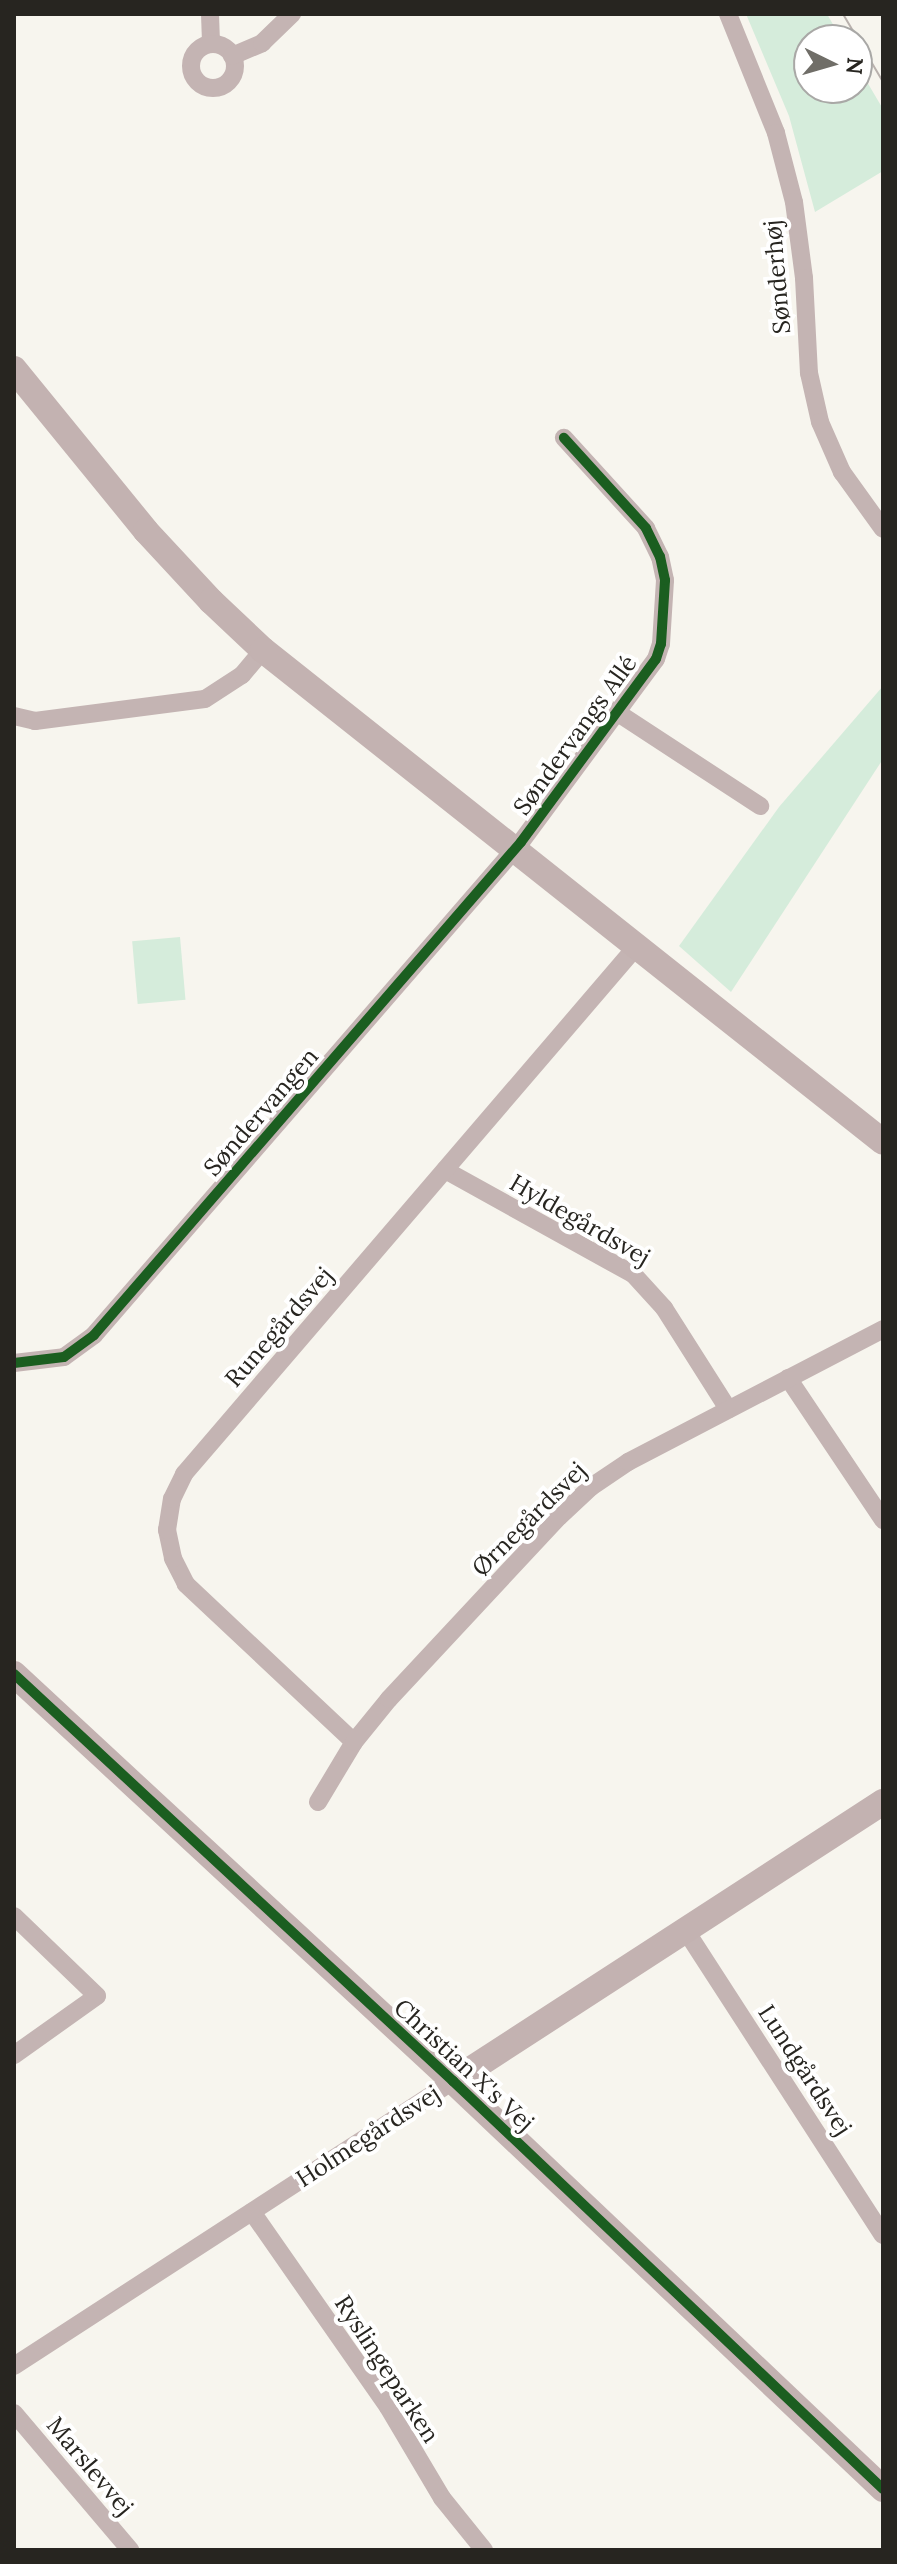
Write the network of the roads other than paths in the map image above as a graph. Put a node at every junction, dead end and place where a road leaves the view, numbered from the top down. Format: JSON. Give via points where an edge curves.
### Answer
{"nodes":[{"id":1,"x":210,"y":14,"type":"edge"},
{"id":2,"x":292,"y":14,"type":"edge"},
{"id":3,"x":728,"y":14,"type":"edge"},
{"id":4,"x":211,"y":44,"type":"junction"},
{"id":5,"x":232,"y":56,"type":"junction"},
{"id":6,"x":14,"y":369,"type":"edge"},
{"id":7,"x":564,"y":438,"type":"dead end"},
{"id":8,"x":883,"y":529,"type":"edge"},
{"id":9,"x":263,"y":650,"type":"junction"},
{"id":10,"x":618,"y":713,"type":"junction"},
{"id":11,"x":14,"y":716,"type":"edge"},
{"id":12,"x":760,"y":806,"type":"dead end"},
{"id":13,"x":515,"y":849,"type":"junction"},
{"id":14,"x":636,"y":947,"type":"junction"},
{"id":15,"x":883,"y":1142,"type":"edge"},
{"id":16,"x":445,"y":1170,"type":"junction"},
{"id":17,"x":883,"y":1329,"type":"edge"},
{"id":18,"x":14,"y":1363,"type":"edge"},
{"id":19,"x":788,"y":1378,"type":"junction"},
{"id":20,"x":728,"y":1409,"type":"junction"},
{"id":21,"x":883,"y":1520,"type":"edge"},
{"id":22,"x":14,"y":1674,"type":"edge"},
{"id":23,"x":354,"y":1742,"type":"junction"},
{"id":24,"x":318,"y":1802,"type":"dead end"},
{"id":25,"x":883,"y":1802,"type":"edge"},
{"id":26,"x":14,"y":1916,"type":"edge"},
{"id":27,"x":686,"y":1931,"type":"junction"},
{"id":28,"x":14,"y":2055,"type":"edge"},
{"id":29,"x":453,"y":2081,"type":"junction"},
{"id":30,"x":252,"y":2212,"type":"junction"},
{"id":31,"x":883,"y":2235,"type":"edge"},
{"id":32,"x":14,"y":2366,"type":"edge"},
{"id":33,"x":14,"y":2413,"type":"edge"},
{"id":34,"x":883,"y":2489,"type":"edge"},
{"id":35,"x":130,"y":2550,"type":"edge"},
{"id":36,"x":484,"y":2550,"type":"edge"}],
"edges":[{"from":1,"to":4,"type":"street"},
{"from":2,"to":5,"type":"street","via":[[262,43]]},
{"from":3,"to":8,"type":"street","name":"Sønderhøj","via":[[776,133],[794,202],[809,373],[820,422],[842,472]]},
{"from":4,"to":5,"type":"street","via":[[221,45]]},
{"from":4,"to":5,"type":"street","via":[[192,62],[201,84],[213,87],[230,80]]},
{"from":6,"to":9,"type":"street","name":"Søndervangs Allé","via":[[146,531]]},
{"from":7,"to":10,"type":"street","name":"Søndervangs Allé","via":[[646,528],[665,580],[658,654]]},
{"from":9,"to":11,"type":"street","via":[[242,675],[205,699],[35,721]]},
{"from":9,"to":13,"type":"street","name":"Søndervangs Allé"},
{"from":10,"to":12,"type":"street","name":"Søndervangs Allé"},
{"from":10,"to":13,"type":"street","name":"Søndervangs Allé"},
{"from":13,"to":14,"type":"street","name":"Søndervangs Allé"},
{"from":13,"to":18,"type":"street","name":"Søndervangen","via":[[94,1335],[64,1357]]},
{"from":14,"to":15,"type":"street","name":"Søndervangs Allé"},
{"from":14,"to":16,"type":"street","name":"Runegårdsvej"},
{"from":16,"to":20,"type":"street","name":"Hyldegårdsvej","via":[[633,1274],[664,1308]]},
{"from":16,"to":23,"type":"street","name":"Runegårdsvej","via":[[184,1474],[172,1499],[167,1530],[186,1584]]},
{"from":17,"to":19,"type":"street","name":"Ørnegårdsvej"},
{"from":19,"to":20,"type":"street","name":"Ørnegårdsvej"},
{"from":19,"to":21,"type":"street"},
{"from":20,"to":23,"type":"street","name":"Ørnegårdsvej","via":[[591,1487]]},
{"from":22,"to":29,"type":"street","name":"Christian X's Vej"},
{"from":23,"to":24,"type":"street","name":"Ørnegårdsvej"},
{"from":25,"to":27,"type":"street","name":"Holmegårdsvej"},
{"from":26,"to":28,"type":"street","via":[[97,1996]]},
{"from":27,"to":29,"type":"street","name":"Holmegårdsvej"},
{"from":27,"to":31,"type":"street","name":"Lundgårdsvej"},
{"from":29,"to":30,"type":"street","name":"Holmegårdsvej"},
{"from":29,"to":34,"type":"street","name":"Christian X's Vej"},
{"from":30,"to":32,"type":"street","name":"Holmegårdsvej"},
{"from":30,"to":36,"type":"street","name":"Ryslingeparken","via":[[388,2407],[442,2498]]},
{"from":33,"to":35,"type":"street","name":"Marslevvej"}]}
